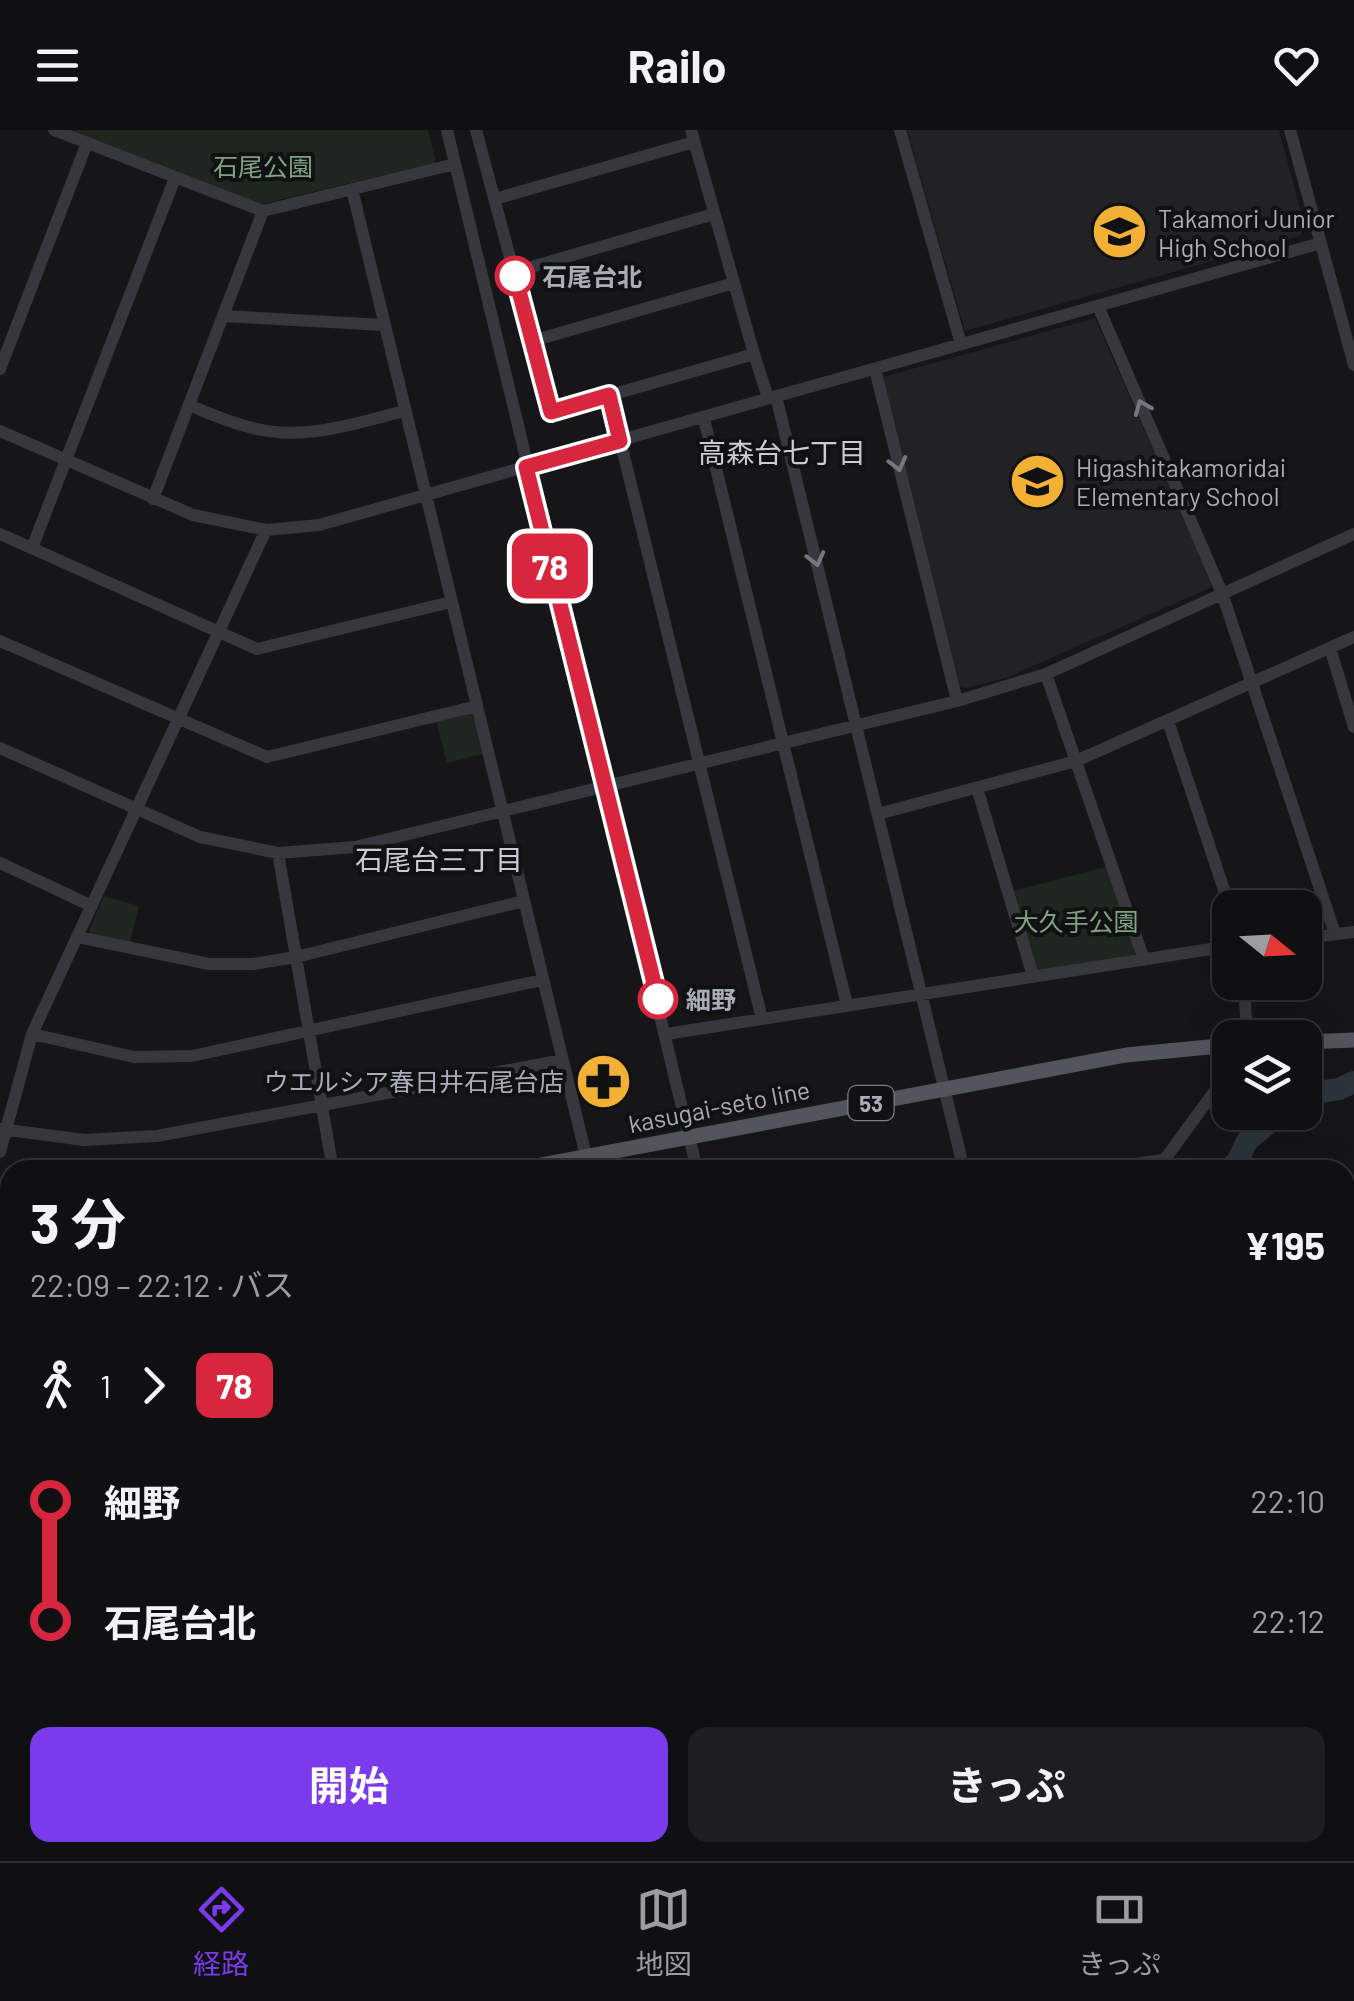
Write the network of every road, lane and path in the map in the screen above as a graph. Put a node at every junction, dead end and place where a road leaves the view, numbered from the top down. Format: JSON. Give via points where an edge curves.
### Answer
{"nodes":[{"id":1,"x":54,"y":130,"type":"edge"},
{"id":2,"x":447,"y":130,"type":"edge"},
{"id":3,"x":476,"y":130,"type":"edge"},
{"id":4,"x":900,"y":130,"type":"edge"},
{"id":5,"x":1290,"y":130,"type":"edge"},
{"id":6,"x":692,"y":136,"type":"edge"},
{"id":7,"x":87,"y":143,"type":"junction"},
{"id":8,"x":455,"y":164,"type":"junction"},
{"id":9,"x":175,"y":178,"type":"junction"},
{"id":10,"x":352,"y":190,"type":"junction"},
{"id":11,"x":495,"y":200,"type":"junction"},
{"id":12,"x":264,"y":212,"type":"junction"},
{"id":13,"x":714,"y":214,"type":"junction"},
{"id":14,"x":1321,"y":242,"type":"junction"},
{"id":15,"x":514,"y":272,"type":"junction"},
{"id":16,"x":734,"y":283,"type":"junction"},
{"id":17,"x":1098,"y":306,"type":"junction"},
{"id":18,"x":223,"y":316,"type":"junction"},
{"id":19,"x":384,"y":325,"type":"junction"},
{"id":20,"x":532,"y":341,"type":"junction"},
{"id":21,"x":960,"y":344,"type":"junction"},
{"id":22,"x":754,"y":354,"type":"junction"},
{"id":23,"x":1354,"y":365,"type":"edge"},
{"id":24,"x":0,"y":369,"type":"edge"},
{"id":25,"x":874,"y":369,"type":"junction"},
{"id":26,"x":609,"y":395,"type":"junction"},
{"id":27,"x":772,"y":397,"type":"junction"},
{"id":28,"x":189,"y":405,"type":"junction"},
{"id":29,"x":404,"y":411,"type":"junction"},
{"id":30,"x":704,"y":419,"type":"junction"},
{"id":31,"x":0,"y":431,"type":"edge"},
{"id":32,"x":620,"y":441,"type":"junction"},
{"id":33,"x":66,"y":461,"type":"junction"},
{"id":34,"x":526,"y":467,"type":"junction"},
{"id":35,"x":426,"y":496,"type":"junction"},
{"id":36,"x":153,"y":499,"type":"junction"},
{"id":37,"x":266,"y":530,"type":"junction"},
{"id":38,"x":0,"y":534,"type":"edge"},
{"id":39,"x":1354,"y":534,"type":"edge"},
{"id":40,"x":32,"y":548,"type":"junction"},
{"id":41,"x":1222,"y":593,"type":"junction"},
{"id":42,"x":452,"y":602,"type":"junction"},
{"id":43,"x":219,"y":632,"type":"junction"},
{"id":44,"x":1354,"y":637,"type":"edge"},
{"id":45,"x":0,"y":640,"type":"edge"},
{"id":46,"x":1330,"y":648,"type":"junction"},
{"id":47,"x":1046,"y":674,"type":"junction"},
{"id":48,"x":1251,"y":683,"type":"junction"},
{"id":49,"x":957,"y":700,"type":"junction"},
{"id":50,"x":477,"y":706,"type":"junction"},
{"id":51,"x":178,"y":718,"type":"junction"},
{"id":52,"x":1168,"y":721,"type":"junction"},
{"id":53,"x":856,"y":726,"type":"junction"},
{"id":54,"x":1354,"y":727,"type":"edge"},
{"id":55,"x":782,"y":743,"type":"junction"},
{"id":56,"x":0,"y":748,"type":"edge"},
{"id":57,"x":1076,"y":760,"type":"junction"},
{"id":58,"x":700,"y":764,"type":"junction"},
{"id":59,"x":605,"y":786,"type":"junction"},
{"id":60,"x":977,"y":788,"type":"junction"},
{"id":61,"x":136,"y":809,"type":"junction"},
{"id":62,"x":502,"y":810,"type":"junction"},
{"id":63,"x":878,"y":814,"type":"junction"},
{"id":64,"x":278,"y":854,"type":"junction"},
{"id":65,"x":0,"y":863,"type":"edge"},
{"id":66,"x":1224,"y":890,"type":"edge"},
{"id":67,"x":524,"y":901,"type":"junction"},
{"id":68,"x":92,"y":906,"type":"junction"},
{"id":69,"x":1354,"y":932,"type":"edge"},
{"id":70,"x":1335,"y":934,"type":"junction"},
{"id":71,"x":1322,"y":936,"type":"edge"},
{"id":72,"x":78,"y":938,"type":"junction"},
{"id":73,"x":1212,"y":949,"type":"edge"},
{"id":74,"x":296,"y":957,"type":"junction"},
{"id":75,"x":1144,"y":960,"type":"junction"},
{"id":76,"x":1032,"y":976,"type":"junction"},
{"id":77,"x":542,"y":980,"type":"junction"},
{"id":78,"x":922,"y":994,"type":"junction"},
{"id":79,"x":847,"y":1006,"type":"junction"},
{"id":80,"x":762,"y":1018,"type":"junction"},
{"id":81,"x":309,"y":1031,"type":"junction"},
{"id":82,"x":32,"y":1034,"type":"junction"},
{"id":83,"x":666,"y":1034,"type":"junction"},
{"id":84,"x":1354,"y":1040,"type":"edge"},
{"id":85,"x":1322,"y":1041,"type":"edge"},
{"id":86,"x":1212,"y":1047,"type":"edge"},
{"id":87,"x":563,"y":1060,"type":"junction"},
{"id":88,"x":945,"y":1089,"type":"junction"},
{"id":89,"x":1212,"y":1094,"type":"edge"},
{"id":90,"x":323,"y":1105,"type":"junction"},
{"id":91,"x":3,"y":1130,"type":"edge"},
{"id":92,"x":691,"y":1136,"type":"junction"},
{"id":93,"x":0,"y":1152,"type":"edge"},
{"id":94,"x":586,"y":1156,"type":"junction"},
{"id":95,"x":331,"y":1160,"type":"edge"},
{"id":96,"x":565,"y":1160,"type":"edge"},
{"id":97,"x":695,"y":1160,"type":"edge"},
{"id":98,"x":962,"y":1160,"type":"edge"},
{"id":99,"x":1164,"y":1160,"type":"edge"}],
"edges":[{"from":1,"to":7,"type":"street"},
{"from":2,"to":8,"type":"street"},
{"from":3,"to":11,"type":"street"},
{"from":4,"to":21,"type":"street"},
{"from":5,"to":14,"type":"street"},
{"from":6,"to":11,"type":"street"},
{"from":6,"to":13,"type":"street"},
{"from":7,"to":9,"type":"street"},
{"from":7,"to":24,"type":"street"},
{"from":8,"to":10,"type":"street"},
{"from":8,"to":34,"type":"street"},
{"from":9,"to":12,"type":"street"},
{"from":9,"to":33,"type":"street"},
{"from":10,"to":12,"type":"street"},
{"from":10,"to":19,"type":"street"},
{"from":11,"to":15,"type":"street"},
{"from":12,"to":18,"type":"street"},
{"from":13,"to":15,"type":"street"},
{"from":13,"to":16,"type":"street"},
{"from":14,"to":17,"type":"street"},
{"from":14,"to":23,"type":"street"},
{"from":15,"to":20,"type":"street"},
{"from":16,"to":20,"type":"street"},
{"from":16,"to":22,"type":"street"},
{"from":17,"to":21,"type":"street"},
{"from":41,"to":17,"type":"street","one_way":true},
{"from":18,"to":19,"type":"street"},
{"from":18,"to":28,"type":"street"},
{"from":19,"to":29,"type":"street"},
{"from":20,"to":26,"type":"street","via":[[551,412]]},
{"from":21,"to":25,"type":"street"},
{"from":22,"to":26,"type":"street"},
{"from":22,"to":27,"type":"street"},
{"from":25,"to":27,"type":"street"},
{"from":25,"to":49,"type":"street","one_way":true},
{"from":26,"to":32,"type":"street"},
{"from":27,"to":30,"type":"street"},
{"from":27,"to":53,"type":"street","one_way":true},
{"from":28,"to":29,"type":"street","via":[[284,434],[322,432]]},
{"from":28,"to":36,"type":"street"},
{"from":29,"to":35,"type":"street"},
{"from":30,"to":32,"type":"street"},
{"from":30,"to":55,"type":"street"},
{"from":31,"to":33,"type":"street"},
{"from":32,"to":34,"type":"street"},
{"from":32,"to":58,"type":"street"},
{"from":33,"to":36,"type":"street"},
{"from":33,"to":40,"type":"street"},
{"from":34,"to":35,"type":"street"},
{"from":34,"to":59,"type":"street"},
{"from":35,"to":37,"type":"street","via":[[319,526]]},
{"from":35,"to":42,"type":"street"},
{"from":36,"to":37,"type":"street"},
{"from":37,"to":43,"type":"street"},
{"from":38,"to":40,"type":"street"},
{"from":39,"to":41,"type":"street"},
{"from":40,"to":43,"type":"street"},
{"from":41,"to":47,"type":"street"},
{"from":41,"to":48,"type":"street"},
{"from":42,"to":43,"type":"street","via":[[257,650]]},
{"from":42,"to":50,"type":"street"},
{"from":43,"to":51,"type":"street"},
{"from":44,"to":46,"type":"street"},
{"from":45,"to":51,"type":"street"},
{"from":46,"to":48,"type":"street"},
{"from":46,"to":54,"type":"street"},
{"from":47,"to":49,"type":"street"},
{"from":47,"to":57,"type":"street"},
{"from":48,"to":52,"type":"street"},
{"from":48,"to":70,"type":"street"},
{"from":49,"to":53,"type":"street"},
{"from":50,"to":51,"type":"street","via":[[266,756]]},
{"from":50,"to":62,"type":"street"},
{"from":51,"to":61,"type":"street"},
{"from":52,"to":57,"type":"street"},
{"from":52,"to":66,"type":"street"},
{"from":53,"to":55,"type":"street"},
{"from":53,"to":63,"type":"street"},
{"from":55,"to":58,"type":"street"},
{"from":55,"to":79,"type":"street"},
{"from":56,"to":61,"type":"street"},
{"from":57,"to":60,"type":"street"},
{"from":57,"to":75,"type":"street"},
{"from":58,"to":59,"type":"street"},
{"from":58,"to":80,"type":"street"},
{"from":59,"to":62,"type":"street"},
{"from":59,"to":83,"type":"street"},
{"from":60,"to":63,"type":"street"},
{"from":60,"to":76,"type":"street"},
{"from":61,"to":64,"type":"street","via":[[200,837]]},
{"from":61,"to":68,"type":"street"},
{"from":62,"to":64,"type":"street","via":[[354,847]]},
{"from":62,"to":67,"type":"street"},
{"from":63,"to":78,"type":"street"},
{"from":64,"to":74,"type":"street"},
{"from":65,"to":68,"type":"street"},
{"from":67,"to":74,"type":"street"},
{"from":67,"to":77,"type":"street"},
{"from":68,"to":72,"type":"street"},
{"from":69,"to":70,"type":"street"},
{"from":70,"to":71,"type":"street"},
{"from":72,"to":74,"type":"street","via":[[209,964]]},
{"from":72,"to":82,"type":"street"},
{"from":73,"to":75,"type":"street"},
{"from":74,"to":81,"type":"street"},
{"from":75,"to":76,"type":"street"},
{"from":76,"to":78,"type":"street"},
{"from":77,"to":81,"type":"street"},
{"from":77,"to":87,"type":"street"},
{"from":78,"to":79,"type":"street"},
{"from":78,"to":88,"type":"street"},
{"from":79,"to":80,"type":"street"},
{"from":80,"to":83,"type":"street"},
{"from":81,"to":82,"type":"street","via":[[164,1058]]},
{"from":81,"to":90,"type":"street"},
{"from":82,"to":91,"type":"street"},
{"from":83,"to":92,"type":"street"},
{"from":84,"to":85,"type":"main road"},
{"from":86,"to":88,"type":"main road","name":"kasugai-seto line","number":"53","via":[[1126,1054]]},
{"from":87,"to":90,"type":"street"},
{"from":87,"to":94,"type":"street"},
{"from":88,"to":92,"type":"main road","name":"kasugai-seto line","number":"53"},
{"from":88,"to":98,"type":"street"},
{"from":89,"to":99,"type":"street"},
{"from":90,"to":91,"type":"street","via":[[122,1140]]},
{"from":90,"to":95,"type":"street"},
{"from":91,"to":93,"type":"street"},
{"from":92,"to":94,"type":"main road","name":"kasugai-seto line","number":"53"},
{"from":92,"to":97,"type":"street"},
{"from":94,"to":96,"type":"main road","name":"kasugai-seto line","number":"53"}]}
